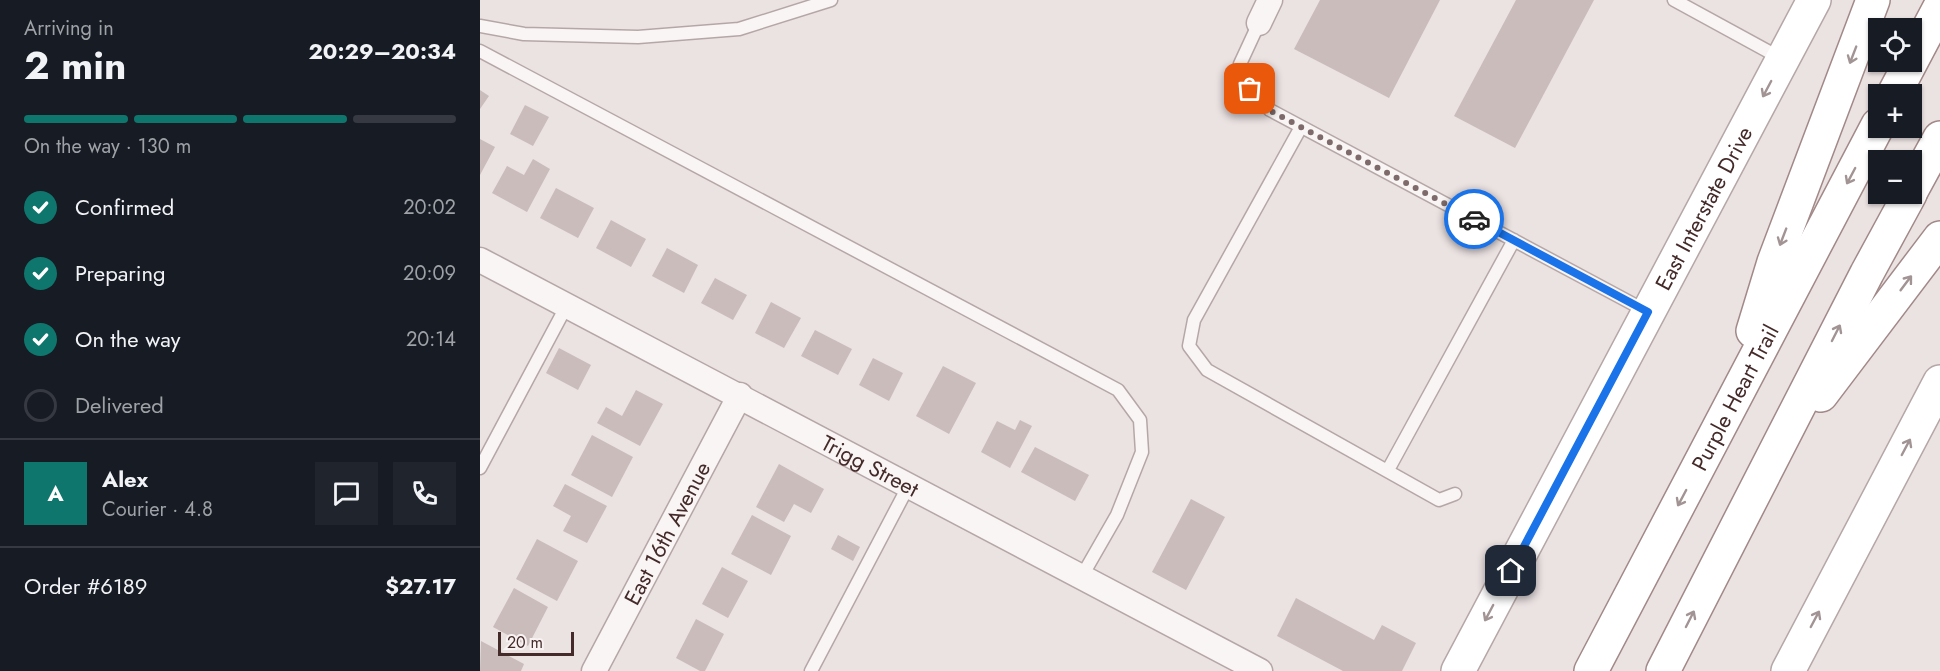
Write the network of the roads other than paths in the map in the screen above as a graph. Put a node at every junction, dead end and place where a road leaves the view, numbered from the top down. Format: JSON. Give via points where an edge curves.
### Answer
{"nodes":[{"id":1,"x":831,"y":0,"type":"edge"},
{"id":2,"x":1270,"y":0,"type":"edge"},
{"id":3,"x":1674,"y":0,"type":"edge"},
{"id":4,"x":1814,"y":0,"type":"edge"},
{"id":5,"x":1873,"y":0,"type":"edge"},
{"id":6,"x":1940,"y":7,"type":"edge"},
{"id":7,"x":1259,"y":23,"type":"joint"},
{"id":8,"x":480,"y":26,"type":"edge"},
{"id":9,"x":480,"y":51,"type":"edge"},
{"id":10,"x":1783,"y":60,"type":"junction"},
{"id":11,"x":1899,"y":84,"type":"edge"},
{"id":12,"x":1302,"y":127,"type":"junction"},
{"id":13,"x":1871,"y":138,"type":"edge"},
{"id":14,"x":1940,"y":138,"type":"edge"},
{"id":15,"x":1922,"y":170,"type":"edge"},
{"id":16,"x":1904,"y":204,"type":"edge"},
{"id":17,"x":1940,"y":238,"type":"edge"},
{"id":18,"x":1514,"y":240,"type":"junction"},
{"id":19,"x":480,"y":260,"type":"edge"},
{"id":20,"x":567,"y":305,"type":"junction"},
{"id":21,"x":1648,"y":312,"type":"junction"},
{"id":22,"x":1940,"y":382,"type":"edge"},
{"id":23,"x":740,"y":396,"type":"junction"},
{"id":24,"x":1731,"y":404,"type":"junction"},
{"id":25,"x":1769,"y":464,"type":"junction"},
{"id":26,"x":480,"y":468,"type":"edge"},
{"id":27,"x":1388,"y":470,"type":"junction"},
{"id":28,"x":909,"y":485,"type":"junction"},
{"id":29,"x":1455,"y":494,"type":"dead end"},
{"id":30,"x":1082,"y":576,"type":"junction"},
{"id":31,"x":594,"y":671,"type":"edge"},
{"id":32,"x":811,"y":671,"type":"edge"},
{"id":33,"x":1260,"y":671,"type":"edge"},
{"id":34,"x":1458,"y":671,"type":"edge"},
{"id":35,"x":1591,"y":671,"type":"edge"},
{"id":36,"x":1663,"y":671,"type":"edge"},
{"id":37,"x":1788,"y":671,"type":"edge"}],
"edges":[{"from":1,"to":8,"type":"lane","via":[[739,29],[638,37],[524,34]]},
{"from":2,"to":7,"type":"street"},
{"from":3,"to":10,"type":"lane"},
{"from":4,"to":10,"type":"main road","name":"East Interstate Drive"},
{"from":5,"to":24,"type":"main road","one_way":true,"via":[[1774,262]]},
{"from":6,"to":11,"type":"main road"},
{"from":7,"to":12,"type":"lane","via":[[1240,64],[1243,73],[1250,89],[1269,110]]},
{"from":9,"to":30,"type":"lane","via":[[1118,390],[1140,420],[1142,452],[1117,515]]},
{"from":10,"to":21,"type":"main road","name":"East Interstate Drive","one_way":true},
{"from":12,"to":18,"type":"lane"},
{"from":12,"to":27,"type":"lane","via":[[1194,320],[1189,346],[1207,370]]},
{"from":13,"to":24,"type":"main road","name":"Purple Heart Trail","one_way":true},
{"from":14,"to":15,"type":"main road"},
{"from":25,"to":16,"type":"main road","one_way":true},
{"from":25,"to":17,"type":"main road","one_way":true},
{"from":18,"to":21,"type":"lane"},
{"from":18,"to":27,"type":"lane"},
{"from":19,"to":20,"type":"street","name":"Trigg Street"},
{"from":20,"to":23,"type":"street","name":"Trigg Street"},
{"from":20,"to":26,"type":"lane"},
{"from":21,"to":34,"type":"main road","name":"East Interstate Drive","one_way":true},
{"from":37,"to":22,"type":"main road","one_way":true},
{"from":23,"to":28,"type":"street","name":"Trigg Street"},
{"from":23,"to":31,"type":"street","name":"East 16th Avenue"},
{"from":24,"to":35,"type":"main road","name":"Purple Heart Trail","one_way":true},
{"from":36,"to":25,"type":"main road","one_way":true},
{"from":27,"to":29,"type":"lane","via":[[1439,500]]},
{"from":28,"to":30,"type":"street","name":"Trigg Street"},
{"from":28,"to":32,"type":"lane"},
{"from":30,"to":33,"type":"street","name":"Trigg Street"}]}
